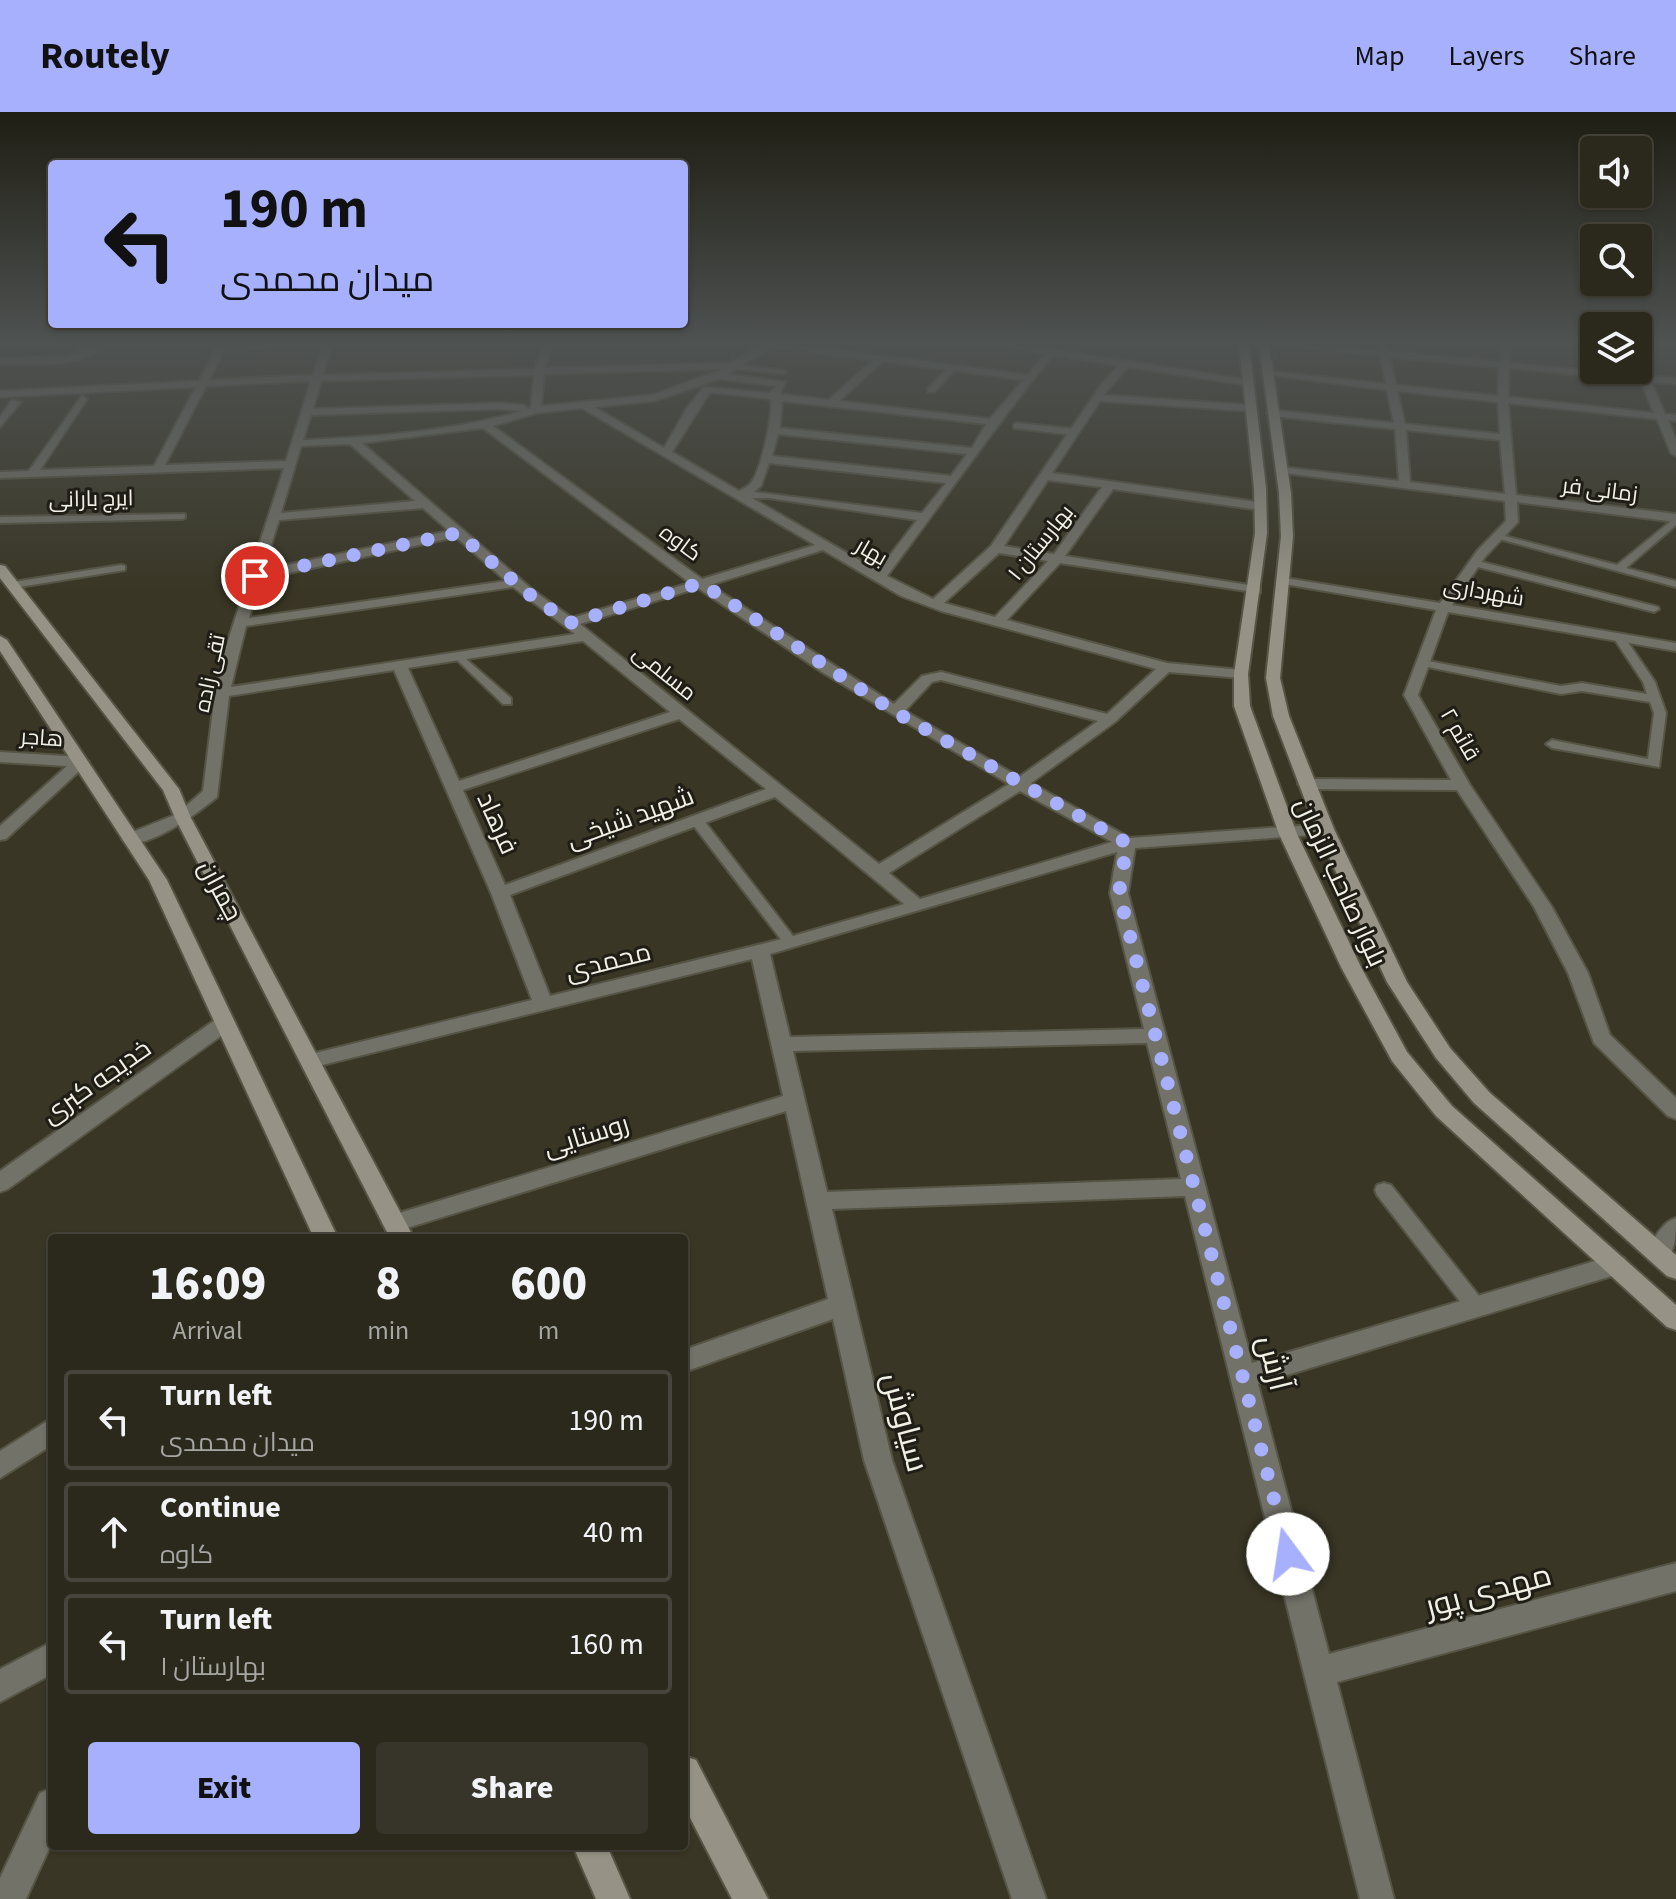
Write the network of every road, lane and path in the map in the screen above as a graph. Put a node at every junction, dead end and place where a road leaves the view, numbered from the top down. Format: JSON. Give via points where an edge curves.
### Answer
{"nodes":[{"id":1,"x":63,"y":427,"type":"edge"},
{"id":2,"x":179,"y":427,"type":"edge"},
{"id":3,"x":301,"y":427,"type":"edge"},
{"id":4,"x":465,"y":427,"type":"edge"},
{"id":5,"x":488,"y":427,"type":"edge"},
{"id":6,"x":621,"y":427,"type":"edge"},
{"id":7,"x":681,"y":427,"type":"edge"},
{"id":8,"x":990,"y":427,"type":"edge"},
{"id":9,"x":1030,"y":427,"type":"edge"},
{"id":10,"x":1077,"y":427,"type":"edge"},
{"id":11,"x":1251,"y":427,"type":"edge"},
{"id":12,"x":1274,"y":427,"type":"edge"},
{"id":13,"x":1400,"y":427,"type":"edge"},
{"id":14,"x":1404,"y":427,"type":"edge"},
{"id":15,"x":1506,"y":427,"type":"edge"},
{"id":16,"x":1667,"y":427,"type":"edge"},
{"id":17,"x":772,"y":430,"type":"joint"},
{"id":18,"x":1074,"y":432,"type":"junction"},
{"id":19,"x":1507,"y":438,"type":"junction"},
{"id":20,"x":353,"y":441,"type":"junction"},
{"id":21,"x":296,"y":443,"type":"junction"},
{"id":22,"x":975,"y":452,"type":"junction"},
{"id":23,"x":1676,"y":453,"type":"edge"},
{"id":24,"x":666,"y":454,"type":"junction"},
{"id":25,"x":766,"y":459,"type":"junction"},
{"id":26,"x":289,"y":464,"type":"junction"},
{"id":27,"x":158,"y":469,"type":"junction"},
{"id":28,"x":1281,"y":470,"type":"junction"},
{"id":29,"x":32,"y":474,"type":"junction"},
{"id":30,"x":0,"y":475,"type":"edge"},
{"id":31,"x":1046,"y":476,"type":"junction"},
{"id":32,"x":953,"y":480,"type":"junction"},
{"id":33,"x":1110,"y":485,"type":"junction"},
{"id":34,"x":1405,"y":485,"type":"junction"},
{"id":35,"x":738,"y":496,"type":"junction"},
{"id":36,"x":1512,"y":498,"type":"junction"},
{"id":37,"x":424,"y":504,"type":"junction"},
{"id":38,"x":1260,"y":506,"type":"junction"},
{"id":39,"x":182,"y":516,"type":"dead end"},
{"id":40,"x":273,"y":517,"type":"junction"},
{"id":41,"x":925,"y":517,"type":"junction"},
{"id":42,"x":1676,"y":519,"type":"edge"},
{"id":43,"x":0,"y":520,"type":"edge"},
{"id":44,"x":458,"y":533,"type":"junction"},
{"id":45,"x":1497,"y":537,"type":"junction"},
{"id":46,"x":824,"y":546,"type":"junction"},
{"id":47,"x":996,"y":549,"type":"junction"},
{"id":48,"x":1057,"y":559,"type":"junction"},
{"id":49,"x":1474,"y":563,"type":"junction"},
{"id":50,"x":121,"y":568,"type":"dead end"},
{"id":51,"x":0,"y":569,"type":"edge"},
{"id":52,"x":1619,"y":569,"type":"junction"},
{"id":53,"x":255,"y":576,"type":"junction"},
{"id":54,"x":879,"y":578,"type":"junction"},
{"id":55,"x":1284,"y":580,"type":"junction"},
{"id":56,"x":516,"y":583,"type":"junction"},
{"id":57,"x":701,"y":583,"type":"junction"},
{"id":58,"x":1676,"y":584,"type":"edge"},
{"id":59,"x":13,"y":585,"type":"junction"},
{"id":60,"x":1255,"y":590,"type":"junction"},
{"id":61,"x":935,"y":604,"type":"junction"},
{"id":62,"x":1444,"y":606,"type":"junction"},
{"id":63,"x":1654,"y":609,"type":"dead end"},
{"id":64,"x":998,"y":622,"type":"junction"},
{"id":65,"x":240,"y":623,"type":"junction"},
{"id":66,"x":570,"y":623,"type":"junction"},
{"id":67,"x":586,"y":636,"type":"junction"},
{"id":68,"x":1619,"y":637,"type":"junction"},
{"id":69,"x":0,"y":640,"type":"edge"},
{"id":70,"x":1676,"y":647,"type":"edge"},
{"id":71,"x":459,"y":656,"type":"junction"},
{"id":72,"x":1423,"y":663,"type":"junction"},
{"id":73,"x":399,"y":665,"type":"junction"},
{"id":74,"x":1166,"y":667,"type":"junction"},
{"id":75,"x":1241,"y":674,"type":"junction"},
{"id":76,"x":222,"y":693,"type":"junction"},
{"id":77,"x":1655,"y":699,"type":"junction"},
{"id":78,"x":507,"y":701,"type":"dead end"},
{"id":79,"x":895,"y":712,"type":"junction"},
{"id":80,"x":681,"y":713,"type":"junction"},
{"id":81,"x":1110,"y":719,"type":"junction"},
{"id":82,"x":1552,"y":744,"type":"dead end"},
{"id":83,"x":0,"y":757,"type":"edge"},
{"id":84,"x":81,"y":762,"type":"junction"},
{"id":85,"x":1020,"y":784,"type":"junction"},
{"id":86,"x":1306,"y":784,"type":"junction"},
{"id":87,"x":1462,"y":785,"type":"junction"},
{"id":88,"x":454,"y":788,"type":"junction"},
{"id":89,"x":777,"y":791,"type":"junction"},
{"id":90,"x":183,"y":818,"type":"junction"},
{"id":91,"x":697,"y":821,"type":"junction"},
{"id":92,"x":1325,"y":829,"type":"junction"},
{"id":93,"x":1288,"y":834,"type":"junction"},
{"id":94,"x":0,"y":835,"type":"edge"},
{"id":95,"x":131,"y":839,"type":"junction"},
{"id":96,"x":1127,"y":843,"type":"junction"},
{"id":97,"x":878,"y":872,"type":"junction"},
{"id":98,"x":500,"y":893,"type":"junction"},
{"id":99,"x":917,"y":906,"type":"junction"},
{"id":100,"x":791,"y":943,"type":"junction"},
{"id":101,"x":760,"y":951,"type":"junction"},
{"id":102,"x":543,"y":1004,"type":"junction"},
{"id":103,"x":225,"y":1023,"type":"junction"},
{"id":104,"x":1156,"y":1036,"type":"junction"},
{"id":105,"x":782,"y":1044,"type":"junction"},
{"id":106,"x":310,"y":1061,"type":"junction"},
{"id":107,"x":795,"y":1100,"type":"junction"},
{"id":108,"x":1676,"y":1111,"type":"edge"},
{"id":109,"x":0,"y":1183,"type":"edge"},
{"id":110,"x":1194,"y":1187,"type":"junction"},
{"id":111,"x":1384,"y":1190,"type":"dead end"},
{"id":112,"x":818,"y":1201,"type":"junction"},
{"id":113,"x":1676,"y":1227,"type":"edge"},
{"id":114,"x":398,"y":1231,"type":"edge"},
{"id":115,"x":324,"y":1234,"type":"edge"},
{"id":116,"x":1667,"y":1261,"type":"edge"},
{"id":117,"x":1615,"y":1265,"type":"junction"},
{"id":118,"x":842,"y":1305,"type":"junction"},
{"id":119,"x":1476,"y":1307,"type":"junction"},
{"id":120,"x":1676,"y":1320,"type":"edge"},
{"id":121,"x":688,"y":1360,"type":"edge"},
{"id":122,"x":1243,"y":1377,"type":"junction"},
{"id":123,"x":48,"y":1433,"type":"edge"},
{"id":124,"x":0,"y":1466,"type":"edge"},
{"id":125,"x":1676,"y":1577,"type":"edge"},
{"id":126,"x":48,"y":1659,"type":"edge"},
{"id":127,"x":1318,"y":1672,"type":"junction"},
{"id":128,"x":0,"y":1686,"type":"edge"},
{"id":129,"x":688,"y":1780,"type":"edge"},
{"id":130,"x":48,"y":1814,"type":"edge"},
{"id":131,"x":592,"y":1850,"type":"edge"},
{"id":132,"x":8,"y":1899,"type":"edge"},
{"id":133,"x":613,"y":1899,"type":"edge"},
{"id":134,"x":751,"y":1899,"type":"edge"},
{"id":135,"x":1029,"y":1899,"type":"edge"},
{"id":136,"x":1377,"y":1899,"type":"edge"}],
"edges":[{"from":1,"to":29,"type":"street"},
{"from":2,"to":27,"type":"street"},
{"from":3,"to":21,"type":"street","name":"تقی زاده"},
{"from":4,"to":20,"type":"street"},
{"from":5,"to":57,"type":"street","name":"کاوه"},
{"from":6,"to":24,"type":"street","name":"بهار"},
{"from":7,"to":24,"type":"street"},
{"from":8,"to":22,"type":"street"},
{"from":9,"to":18,"type":"lane"},
{"from":10,"to":18,"type":"street"},
{"from":11,"to":38,"type":"main road","name":"بلوار صاحب الزمان"},
{"from":12,"to":28,"type":"main road","name":"بلوار صاحب الزمان"},
{"from":13,"to":34,"type":"street"},
{"from":14,"to":19,"type":"street"},
{"from":15,"to":19,"type":"street","name":"قائم ۲"},
{"from":16,"to":23,"type":"street"},
{"from":17,"to":22,"type":"street"},
{"from":17,"to":25,"type":"street"},
{"from":18,"to":31,"type":"street"},
{"from":19,"to":36,"type":"street","name":"قائم ۲"},
{"from":20,"to":21,"type":"street"},
{"from":20,"to":37,"type":"street","name":"مسلمی"},
{"from":21,"to":26,"type":"street","name":"تقی زاده"},
{"from":22,"to":32,"type":"street"},
{"from":24,"to":35,"type":"street","name":"بهار"},
{"from":25,"to":32,"type":"street"},
{"from":25,"to":35,"type":"street","via":[[755,486]]},
{"from":26,"to":27,"type":"street"},
{"from":26,"to":40,"type":"street","name":"تقی زاده"},
{"from":27,"to":29,"type":"street"},
{"from":28,"to":34,"type":"street","name":"زمانی فر"},
{"from":28,"to":55,"type":"main road","name":"بلوار صاحب الزمان","via":[[1287,536]]},
{"from":29,"to":30,"type":"street"},
{"from":31,"to":33,"type":"street"},
{"from":31,"to":47,"type":"street"},
{"from":32,"to":41,"type":"street"},
{"from":33,"to":38,"type":"street"},
{"from":33,"to":48,"type":"street","name":"بهارستان ۱"},
{"from":34,"to":36,"type":"street","name":"زمانی فر"},
{"from":35,"to":41,"type":"street","via":[[769,495]]},
{"from":35,"to":46,"type":"street","name":"بهار"},
{"from":36,"to":42,"type":"street","name":"زمانی فر"},
{"from":36,"to":45,"type":"street","name":"قائم ۲","via":[[1512,522]]},
{"from":37,"to":40,"type":"street"},
{"from":37,"to":44,"type":"street","name":"مسلمی"},
{"from":38,"to":60,"type":"main road","name":"بلوار صاحب الزمان"},
{"from":39,"to":43,"type":"lane","name":"ایرج بارانی"},
{"from":40,"to":53,"type":"street","name":"تقی زاده"},
{"from":41,"to":54,"type":"street"},
{"from":42,"to":52,"type":"lane"},
{"from":44,"to":53,"type":"street"},
{"from":44,"to":56,"type":"street","name":"مسلمی"},
{"from":45,"to":49,"type":"street","name":"قائم ۲"},
{"from":45,"to":52,"type":"lane"},
{"from":46,"to":54,"type":"street","name":"بهار"},
{"from":46,"to":57,"type":"street"},
{"from":47,"to":48,"type":"street"},
{"from":47,"to":61,"type":"street"},
{"from":48,"to":60,"type":"street"},
{"from":48,"to":64,"type":"street","name":"بهارستان ۱"},
{"from":49,"to":62,"type":"street","name":"قائم ۲"},
{"from":49,"to":63,"type":"lane"},
{"from":50,"to":59,"type":"lane"},
{"from":51,"to":59,"type":"main road","name":"چمران"},
{"from":52,"to":58,"type":"lane"},
{"from":53,"to":65,"type":"street","name":"تقی زاده"},
{"from":54,"to":61,"type":"street","name":"بهار"},
{"from":55,"to":62,"type":"street","name":"شهرداری"},
{"from":55,"to":86,"type":"main road","name":"بلوار صاحب الزمان","via":[[1273,678]]},
{"from":56,"to":65,"type":"street"},
{"from":56,"to":66,"type":"street","name":"مسلمی"},
{"from":57,"to":66,"type":"street"},
{"from":57,"to":79,"type":"street","name":"کاوه"},
{"from":59,"to":90,"type":"main road","name":"چمران","via":[[171,789]]},
{"from":60,"to":75,"type":"main road","name":"بلوار صاحب الزمان"},
{"from":61,"to":64,"type":"street","name":"بهار"},
{"from":62,"to":68,"type":"street","name":"شهرداری"},
{"from":62,"to":72,"type":"street","name":"قائم ۲"},
{"from":64,"to":74,"type":"street","name":"بهار"},
{"from":65,"to":76,"type":"street","name":"تقی زاده"},
{"from":66,"to":67,"type":"street","name":"مسلمی"},
{"from":67,"to":71,"type":"street"},
{"from":67,"to":80,"type":"street","name":"مسلمی"},
{"from":68,"to":70,"type":"street","name":"شهرداری"},
{"from":68,"to":77,"type":"lane"},
{"from":69,"to":84,"type":"main road","name":"چمران"},
{"from":71,"to":73,"type":"street"},
{"from":71,"to":78,"type":"lane"},
{"from":72,"to":77,"type":"lane","via":[[1561,690],[1582,687]]},
{"from":72,"to":87,"type":"street","name":"قائم ۲","via":[[1411,695]]},
{"from":73,"to":76,"type":"street"},
{"from":73,"to":88,"type":"street","name":"فرهاد"},
{"from":74,"to":75,"type":"street","name":"بهار"},
{"from":74,"to":81,"type":"street"},
{"from":75,"to":93,"type":"main road","name":"بلوار صاحب الزمان","via":[[1242,706]]},
{"from":76,"to":90,"type":"street","name":"تقی زاده","via":[[211,793]]},
{"from":77,"to":82,"type":"lane","via":[[1660,713],[1654,764]]},
{"from":79,"to":81,"type":"street","via":[[927,679],[941,676]]},
{"from":79,"to":85,"type":"street","name":"کاوه"},
{"from":80,"to":88,"type":"street"},
{"from":80,"to":89,"type":"street","name":"مسلمی"},
{"from":81,"to":85,"type":"street"},
{"from":83,"to":84,"type":"street","name":"هاجر"},
{"from":84,"to":94,"type":"street"},
{"from":84,"to":95,"type":"main road","name":"چمران"},
{"from":85,"to":96,"type":"street","name":"کاوه"},
{"from":85,"to":97,"type":"street"},
{"from":86,"to":87,"type":"street"},
{"from":86,"to":92,"type":"main road","name":"بلوار صاحب الزمان"},
{"from":87,"to":108,"type":"street","name":"قائم ۲","via":[[1557,933],[1601,1038]]},
{"from":88,"to":98,"type":"street","name":"فرهاد"},
{"from":89,"to":91,"type":"street","name":"شهید شیخی"},
{"from":89,"to":97,"type":"street","name":"مسلمی"},
{"from":90,"to":95,"type":"street"},
{"from":90,"to":106,"type":"main road","name":"چمران"},
{"from":91,"to":98,"type":"street","name":"شهید شیخی"},
{"from":91,"to":100,"type":"lane"},
{"from":92,"to":93,"type":"street"},
{"from":92,"to":116,"type":"main road","name":"بلوار صاحب الزمان","via":[[1397,982],[1443,1053],[1482,1098]]},
{"from":93,"to":96,"type":"street"},
{"from":93,"to":117,"type":"main road","name":"بلوار صاحب الزمان","via":[[1399,1056],[1444,1111]]},
{"from":95,"to":103,"type":"main road","name":"چمران","via":[[158,880]]},
{"from":96,"to":99,"type":"street","name":"محمدی"},
{"from":96,"to":104,"type":"street","name":"آرش","via":[[1119,893]]},
{"from":97,"to":99,"type":"street","name":"مسلمی"},
{"from":98,"to":102,"type":"street","name":"فرهاد"},
{"from":99,"to":100,"type":"street","name":"محمدی"},
{"from":100,"to":101,"type":"street","name":"محمدی"},
{"from":101,"to":102,"type":"street","name":"محمدی"},
{"from":101,"to":105,"type":"street","name":"سیاوش"},
{"from":102,"to":106,"type":"street","name":"محمدی"},
{"from":103,"to":109,"type":"street","name":"خدیجه کبری"},
{"from":103,"to":115,"type":"main road","name":"چمران"},
{"from":104,"to":105,"type":"street"},
{"from":104,"to":110,"type":"street","name":"آرش"},
{"from":105,"to":107,"type":"street","name":"سیاوش"},
{"from":106,"to":114,"type":"main road","name":"چمران"},
{"from":107,"to":112,"type":"street","name":"سیاوش"},
{"from":107,"to":114,"type":"street","name":"روستایی"},
{"from":110,"to":112,"type":"street"},
{"from":110,"to":122,"type":"street","name":"آرش"},
{"from":111,"to":119,"type":"lane"},
{"from":112,"to":118,"type":"street","name":"سیاوش"},
{"from":113,"to":116,"type":"street"},
{"from":117,"to":119,"type":"street"},
{"from":117,"to":120,"type":"main road","name":"بلوار صاحب الزمان"},
{"from":118,"to":121,"type":"street"},
{"from":118,"to":135,"type":"street","name":"سیاوش","via":[[878,1460]]},
{"from":119,"to":122,"type":"street"},
{"from":122,"to":127,"type":"street","name":"آرش"},
{"from":123,"to":124,"type":"street"},
{"from":125,"to":127,"type":"street","name":"مهدی پور"},
{"from":126,"to":128,"type":"street"},
{"from":127,"to":136,"type":"street","name":"آرش"},
{"from":129,"to":134,"type":"main road"},
{"from":130,"to":132,"type":"street"},
{"from":131,"to":133,"type":"main road"}]}
